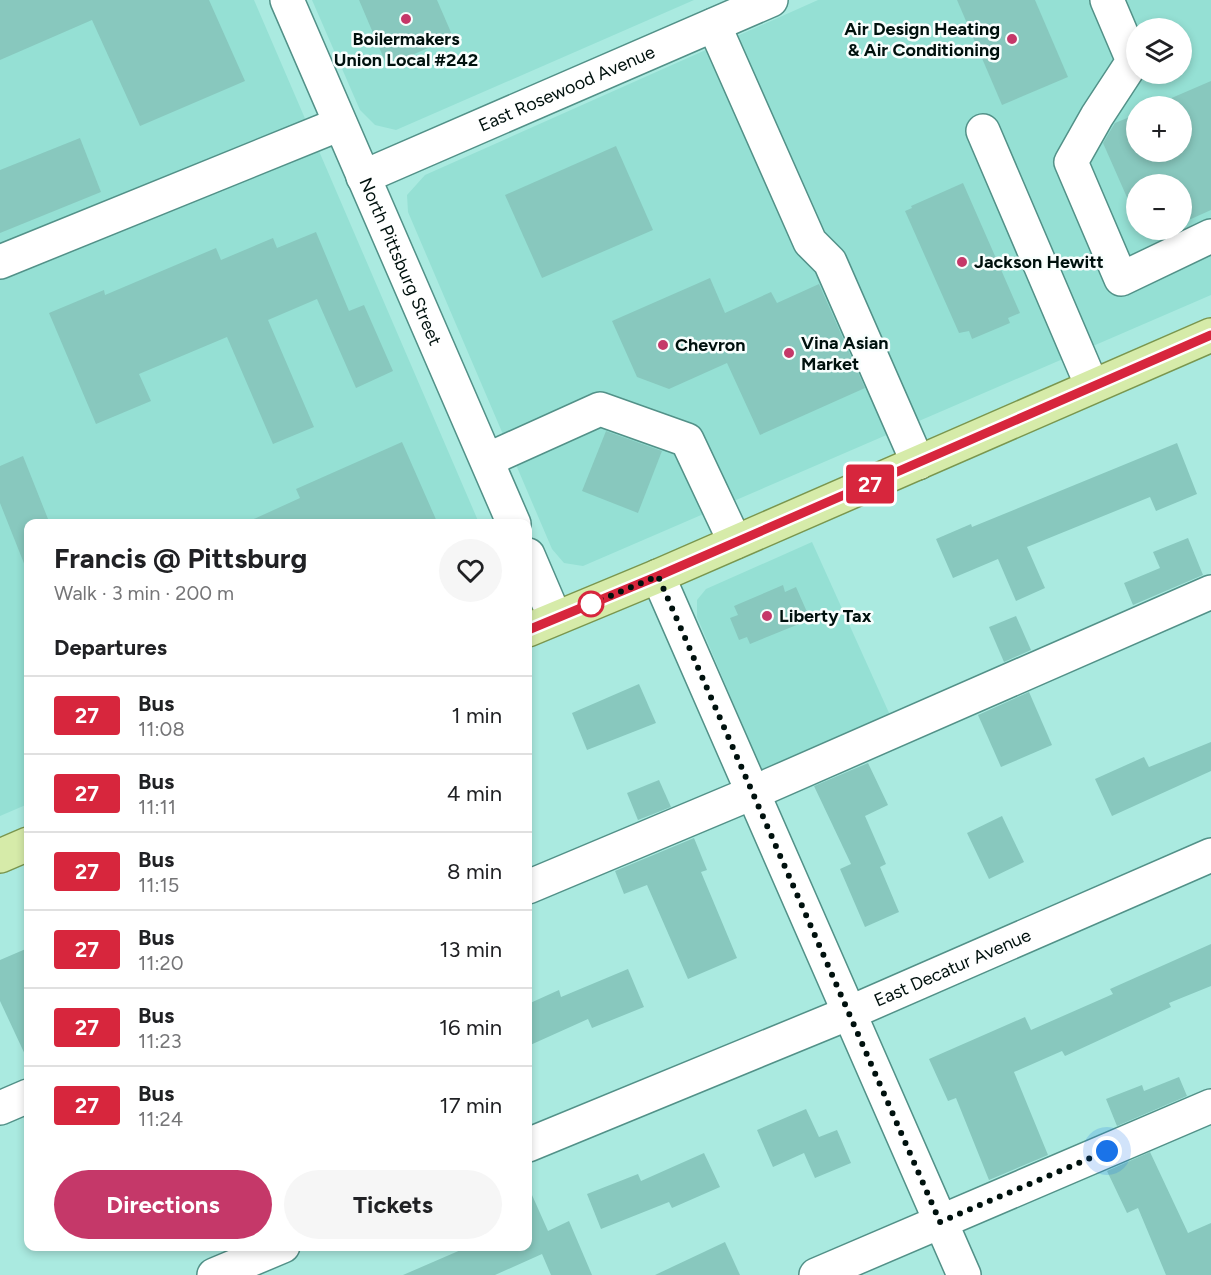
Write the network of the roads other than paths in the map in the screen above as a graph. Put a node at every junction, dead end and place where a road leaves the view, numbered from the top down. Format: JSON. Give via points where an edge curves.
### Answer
{"nodes":[{"id":1,"x":287,"y":0,"type":"edge"},
{"id":2,"x":771,"y":0,"type":"edge"},
{"id":3,"x":1107,"y":0,"type":"edge"},
{"id":4,"x":714,"y":25,"type":"junction"},
{"id":5,"x":340,"y":124,"type":"junction"},
{"id":6,"x":983,"y":131,"type":"dead end"},
{"id":7,"x":363,"y":177,"type":"junction"},
{"id":8,"x":1211,"y":236,"type":"edge"},
{"id":9,"x":0,"y":262,"type":"edge"},
{"id":10,"x":1211,"y":334,"type":"edge"},
{"id":11,"x":1092,"y":386,"type":"junction"},
{"id":12,"x":487,"y":460,"type":"junction"},
{"id":13,"x":918,"y":463,"type":"junction"},
{"id":14,"x":512,"y":519,"type":"edge"},
{"id":15,"x":735,"y":543,"type":"junction"},
{"id":16,"x":532,"y":575,"type":"edge"},
{"id":17,"x":658,"y":576,"type":"junction"},
{"id":18,"x":1211,"y":592,"type":"edge"},
{"id":19,"x":542,"y":624,"type":"edge"},
{"id":20,"x":752,"y":793,"type":"junction"},
{"id":21,"x":24,"y":846,"type":"edge"},
{"id":22,"x":1211,"y":855,"type":"edge"},
{"id":23,"x":0,"y":856,"type":"edge"},
{"id":24,"x":532,"y":885,"type":"edge"},
{"id":25,"x":849,"y":1013,"type":"junction"},
{"id":26,"x":24,"y":1098,"type":"edge"},
{"id":27,"x":1211,"y":1106,"type":"edge"},
{"id":28,"x":0,"y":1108,"type":"edge"},
{"id":29,"x":532,"y":1143,"type":"edge"},
{"id":30,"x":940,"y":1222,"type":"junction"},
{"id":31,"x":271,"y":1251,"type":"edge"},
{"id":32,"x":214,"y":1275,"type":"edge"},
{"id":33,"x":816,"y":1275,"type":"edge"},
{"id":34,"x":964,"y":1275,"type":"edge"}],
"edges":[{"from":1,"to":5,"type":"street","name":"North Pittsburg Street"},
{"from":2,"to":4,"type":"street","name":"East Rosewood Avenue"},
{"from":3,"to":8,"type":"street","via":[[1133,62],[1071,162],[1121,279]]},
{"from":4,"to":7,"type":"street","name":"East Rosewood Avenue"},
{"from":4,"to":13,"type":"street","via":[[810,242],[830,262]]},
{"from":5,"to":7,"type":"street","name":"North Pittsburg Street"},
{"from":5,"to":9,"type":"street"},
{"from":6,"to":11,"type":"street"},
{"from":7,"to":12,"type":"street","name":"North Pittsburg Street"},
{"from":10,"to":11,"type":"main road"},
{"from":11,"to":13,"type":"main road"},
{"from":12,"to":14,"type":"street","name":"North Pittsburg Street"},
{"from":12,"to":15,"type":"street","via":[[600,409],[687,440]]},
{"from":13,"to":15,"type":"main road"},
{"from":15,"to":17,"type":"main road"},
{"from":16,"to":19,"type":"street"},
{"from":17,"to":19,"type":"main road"},
{"from":17,"to":20,"type":"street"},
{"from":18,"to":20,"type":"street"},
{"from":20,"to":24,"type":"street"},
{"from":20,"to":25,"type":"street"},
{"from":21,"to":23,"type":"main road"},
{"from":22,"to":25,"type":"street","name":"East Decatur Avenue"},
{"from":25,"to":29,"type":"street","name":"East Decatur Avenue"},
{"from":25,"to":30,"type":"street"},
{"from":26,"to":28,"type":"street"},
{"from":27,"to":30,"type":"street"},
{"from":30,"to":33,"type":"street"},
{"from":30,"to":34,"type":"street"},
{"from":31,"to":32,"type":"street"}]}
